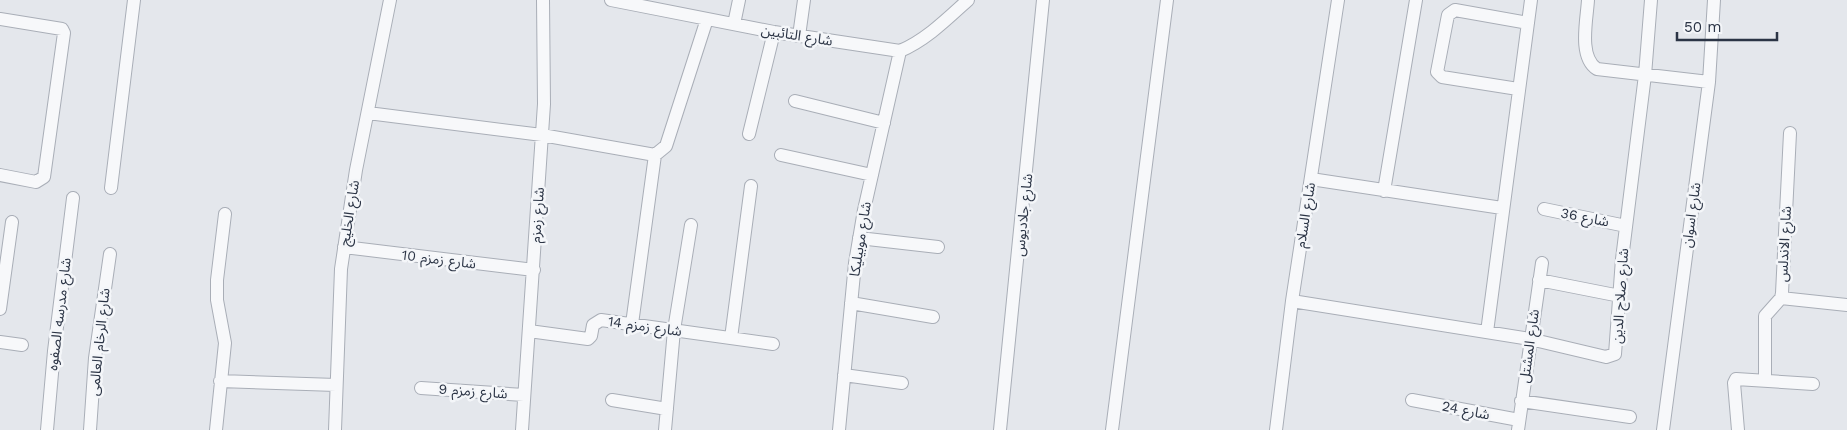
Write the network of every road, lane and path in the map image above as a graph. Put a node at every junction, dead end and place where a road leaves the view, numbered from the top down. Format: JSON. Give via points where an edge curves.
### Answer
{"nodes":[{"id":1,"x":134,"y":0,"type":"edge"},
{"id":2,"x":390,"y":0,"type":"edge"},
{"id":3,"x":543,"y":0,"type":"edge"},
{"id":4,"x":611,"y":0,"type":"edge"},
{"id":5,"x":738,"y":0,"type":"edge"},
{"id":6,"x":804,"y":0,"type":"edge"},
{"id":7,"x":968,"y":0,"type":"edge"},
{"id":8,"x":1043,"y":0,"type":"edge"},
{"id":9,"x":1167,"y":0,"type":"edge"},
{"id":10,"x":1338,"y":0,"type":"edge"},
{"id":11,"x":1416,"y":0,"type":"edge"},
{"id":12,"x":1531,"y":0,"type":"edge"},
{"id":13,"x":1588,"y":0,"type":"edge"},
{"id":14,"x":1652,"y":0,"type":"edge"},
{"id":15,"x":1714,"y":0,"type":"edge"},
{"id":16,"x":0,"y":19,"type":"edge"},
{"id":17,"x":707,"y":19,"type":"junction"},
{"id":18,"x":1528,"y":22,"type":"junction"},
{"id":19,"x":734,"y":24,"type":"junction"},
{"id":20,"x":774,"y":32,"type":"junction"},
{"id":21,"x":799,"y":36,"type":"junction"},
{"id":22,"x":900,"y":51,"type":"junction"},
{"id":23,"x":1645,"y":75,"type":"junction"},
{"id":24,"x":1709,"y":82,"type":"junction"},
{"id":25,"x":1518,"y":89,"type":"junction"},
{"id":26,"x":795,"y":101,"type":"dead end"},
{"id":27,"x":368,"y":113,"type":"junction"},
{"id":28,"x":884,"y":123,"type":"junction"},
{"id":29,"x":1790,"y":133,"type":"dead end"},
{"id":30,"x":749,"y":134,"type":"dead end"},
{"id":31,"x":542,"y":135,"type":"junction"},
{"id":32,"x":655,"y":155,"type":"junction"},
{"id":33,"x":782,"y":155,"type":"dead end"},
{"id":34,"x":0,"y":175,"type":"edge"},
{"id":35,"x":872,"y":175,"type":"junction"},
{"id":36,"x":1311,"y":179,"type":"junction"},
{"id":37,"x":751,"y":186,"type":"dead end"},
{"id":38,"x":112,"y":188,"type":"dead end"},
{"id":39,"x":1384,"y":190,"type":"junction"},
{"id":40,"x":73,"y":198,"type":"dead end"},
{"id":41,"x":1502,"y":208,"type":"junction"},
{"id":42,"x":1544,"y":209,"type":"dead end"},
{"id":43,"x":225,"y":214,"type":"dead end"},
{"id":44,"x":12,"y":222,"type":"dead end"},
{"id":45,"x":691,"y":225,"type":"dead end"},
{"id":46,"x":1626,"y":226,"type":"junction"},
{"id":47,"x":859,"y":238,"type":"junction"},
{"id":48,"x":344,"y":247,"type":"junction"},
{"id":49,"x":938,"y":247,"type":"dead end"},
{"id":50,"x":110,"y":254,"type":"dead end"},
{"id":51,"x":1542,"y":262,"type":"dead end"},
{"id":52,"x":534,"y":270,"type":"junction"},
{"id":53,"x":1539,"y":280,"type":"junction"},
{"id":54,"x":1620,"y":296,"type":"junction"},
{"id":55,"x":1781,"y":298,"type":"junction"},
{"id":56,"x":1292,"y":301,"type":"junction"},
{"id":57,"x":851,"y":303,"type":"junction"},
{"id":58,"x":1847,"y":305,"type":"edge"},
{"id":59,"x":0,"y":309,"type":"edge"},
{"id":60,"x":933,"y":317,"type":"dead end"},
{"id":61,"x":632,"y":324,"type":"junction"},
{"id":62,"x":674,"y":330,"type":"junction"},
{"id":63,"x":529,"y":331,"type":"junction"},
{"id":64,"x":1487,"y":332,"type":"junction"},
{"id":65,"x":731,"y":338,"type":"junction"},
{"id":66,"x":1530,"y":339,"type":"junction"},
{"id":67,"x":0,"y":342,"type":"edge"},
{"id":68,"x":773,"y":344,"type":"dead end"},
{"id":69,"x":22,"y":345,"type":"dead end"},
{"id":70,"x":844,"y":375,"type":"junction"},
{"id":71,"x":1765,"y":380,"type":"junction"},
{"id":72,"x":220,"y":381,"type":"junction"},
{"id":73,"x":902,"y":384,"type":"dead end"},
{"id":74,"x":1813,"y":384,"type":"dead end"},
{"id":75,"x":336,"y":385,"type":"junction"},
{"id":76,"x":421,"y":388,"type":"dead end"},
{"id":77,"x":524,"y":395,"type":"junction"},
{"id":78,"x":612,"y":400,"type":"dead end"},
{"id":79,"x":1412,"y":400,"type":"dead end"},
{"id":80,"x":1521,"y":401,"type":"junction"},
{"id":81,"x":667,"y":408,"type":"junction"},
{"id":82,"x":1630,"y":417,"type":"dead end"},
{"id":83,"x":1518,"y":425,"type":"edge"},
{"id":84,"x":47,"y":430,"type":"edge"},
{"id":85,"x":90,"y":430,"type":"edge"},
{"id":86,"x":216,"y":430,"type":"edge"},
{"id":87,"x":335,"y":430,"type":"edge"},
{"id":88,"x":522,"y":430,"type":"edge"},
{"id":89,"x":665,"y":430,"type":"edge"},
{"id":90,"x":839,"y":430,"type":"edge"},
{"id":91,"x":1000,"y":430,"type":"edge"},
{"id":92,"x":1112,"y":430,"type":"edge"},
{"id":93,"x":1276,"y":430,"type":"edge"},
{"id":94,"x":1663,"y":430,"type":"edge"},
{"id":95,"x":1738,"y":430,"type":"edge"}],
"edges":[{"from":1,"to":38,"type":"street"},
{"from":2,"to":27,"type":"street","name":"شارع الخليج"},
{"from":3,"to":31,"type":"street","name":"شارع زمزم"},
{"from":4,"to":17,"type":"street","name":"شارع التائبين"},
{"from":5,"to":19,"type":"street"},
{"from":6,"to":21,"type":"street"},
{"from":7,"to":22,"type":"street","via":[[930,32]]},
{"from":8,"to":91,"type":"street","name":"شارع جلاديوس"},
{"from":9,"to":92,"type":"street"},
{"from":10,"to":36,"type":"street","name":"شارع السلام"},
{"from":11,"to":39,"type":"street"},
{"from":12,"to":18,"type":"street"},
{"from":13,"to":23,"type":"street","via":[[1586,54],[1592,66]]},
{"from":14,"to":23,"type":"street","name":"شارع صلاح الدين"},
{"from":15,"to":24,"type":"street","name":"شارع اسوان"},
{"from":16,"to":34,"type":"street","via":[[62,29],[64,33],[44,177],[36,182]]},
{"from":17,"to":19,"type":"street","name":"شارع التائبين"},
{"from":17,"to":32,"type":"street","via":[[666,146]]},
{"from":18,"to":25,"type":"street"},
{"from":18,"to":25,"type":"street","via":[[1451,11],[1437,72],[1442,77]]},
{"from":19,"to":20,"type":"street","name":"شارع التائبين"},
{"from":20,"to":21,"type":"street","name":"شارع التائبين"},
{"from":20,"to":30,"type":"street"},
{"from":21,"to":22,"type":"street","name":"شارع التائبين"},
{"from":22,"to":28,"type":"street","name":"شارع موبيليكا"},
{"from":23,"to":24,"type":"street"},
{"from":23,"to":46,"type":"street","name":"شارع صلاح الدين"},
{"from":24,"to":94,"type":"street","name":"شارع اسوان"},
{"from":25,"to":41,"type":"street"},
{"from":26,"to":28,"type":"street"},
{"from":27,"to":31,"type":"street"},
{"from":27,"to":48,"type":"street","name":"شارع الخليج"},
{"from":28,"to":35,"type":"street","name":"شارع موبيليكا"},
{"from":29,"to":55,"type":"street","name":"شارع الاندلس"},
{"from":31,"to":32,"type":"street"},
{"from":31,"to":52,"type":"street","name":"شارع زمزم"},
{"from":32,"to":61,"type":"street"},
{"from":33,"to":35,"type":"street"},
{"from":35,"to":47,"type":"street","name":"شارع موبيليكا"},
{"from":36,"to":39,"type":"street"},
{"from":36,"to":56,"type":"street","name":"شارع السلام"},
{"from":37,"to":65,"type":"street"},
{"from":39,"to":41,"type":"street"},
{"from":40,"to":84,"type":"street","name":"شارع مدرسه الصفوه"},
{"from":41,"to":64,"type":"street"},
{"from":42,"to":46,"type":"street","name":"شارع 36"},
{"from":43,"to":72,"type":"street","via":[[217,280],[225,343]]},
{"from":44,"to":59,"type":"street"},
{"from":45,"to":62,"type":"street"},
{"from":46,"to":54,"type":"street","name":"شارع صلاح الدين"},
{"from":47,"to":49,"type":"street"},
{"from":47,"to":57,"type":"street","name":"شارع موبيليكا"},
{"from":48,"to":52,"type":"street","name":"شارع زمزم 10"},
{"from":48,"to":75,"type":"street","name":"شارع الخليج"},
{"from":50,"to":85,"type":"street","name":"شارع الرخام العالمى","via":[[94,358]]},
{"from":51,"to":53,"type":"street","name":"شارع المشتل"},
{"from":52,"to":63,"type":"street","name":"شارع زمزم"},
{"from":53,"to":54,"type":"street"},
{"from":53,"to":66,"type":"street","name":"شارع المشتل"},
{"from":54,"to":66,"type":"street","name":"شارع صلاح الدين","via":[[1617,348],[1612,356]]},
{"from":55,"to":58,"type":"street"},
{"from":55,"to":71,"type":"street","name":"شارع الاندلس","via":[[1765,316]]},
{"from":56,"to":64,"type":"street","name":"شارع صلاح الدين"},
{"from":56,"to":93,"type":"street","name":"شارع السلام"},
{"from":57,"to":60,"type":"street"},
{"from":57,"to":70,"type":"street","name":"شارع موبيليكا"},
{"from":61,"to":62,"type":"street","name":"شارع زمزم 14"},
{"from":61,"to":63,"type":"street","name":"شارع زمزم 14","via":[[598,321],[588,339]]},
{"from":62,"to":65,"type":"street","name":"شارع زمزم 14"},
{"from":62,"to":81,"type":"street"},
{"from":63,"to":77,"type":"street","name":"شارع زمزم"},
{"from":64,"to":66,"type":"street","name":"شارع صلاح الدين"},
{"from":65,"to":68,"type":"street","name":"شارع زمزم 14"},
{"from":66,"to":80,"type":"street","name":"شارع المشتل"},
{"from":67,"to":69,"type":"street"},
{"from":70,"to":73,"type":"street"},
{"from":70,"to":90,"type":"street","name":"شارع موبيليكا"},
{"from":71,"to":74,"type":"street"},
{"from":71,"to":95,"type":"street","via":[[1739,378],[1734,382]]},
{"from":72,"to":75,"type":"street"},
{"from":72,"to":86,"type":"street"},
{"from":75,"to":87,"type":"street","name":"شارع الخليج"},
{"from":76,"to":77,"type":"street","name":"شارع زمزم 9"},
{"from":77,"to":88,"type":"street","name":"شارع زمزم"},
{"from":78,"to":81,"type":"street"},
{"from":79,"to":83,"type":"street","name":"شارع 24"},
{"from":80,"to":82,"type":"street"},
{"from":80,"to":83,"type":"street","name":"شارع المشتل"},
{"from":81,"to":89,"type":"street"}]}
